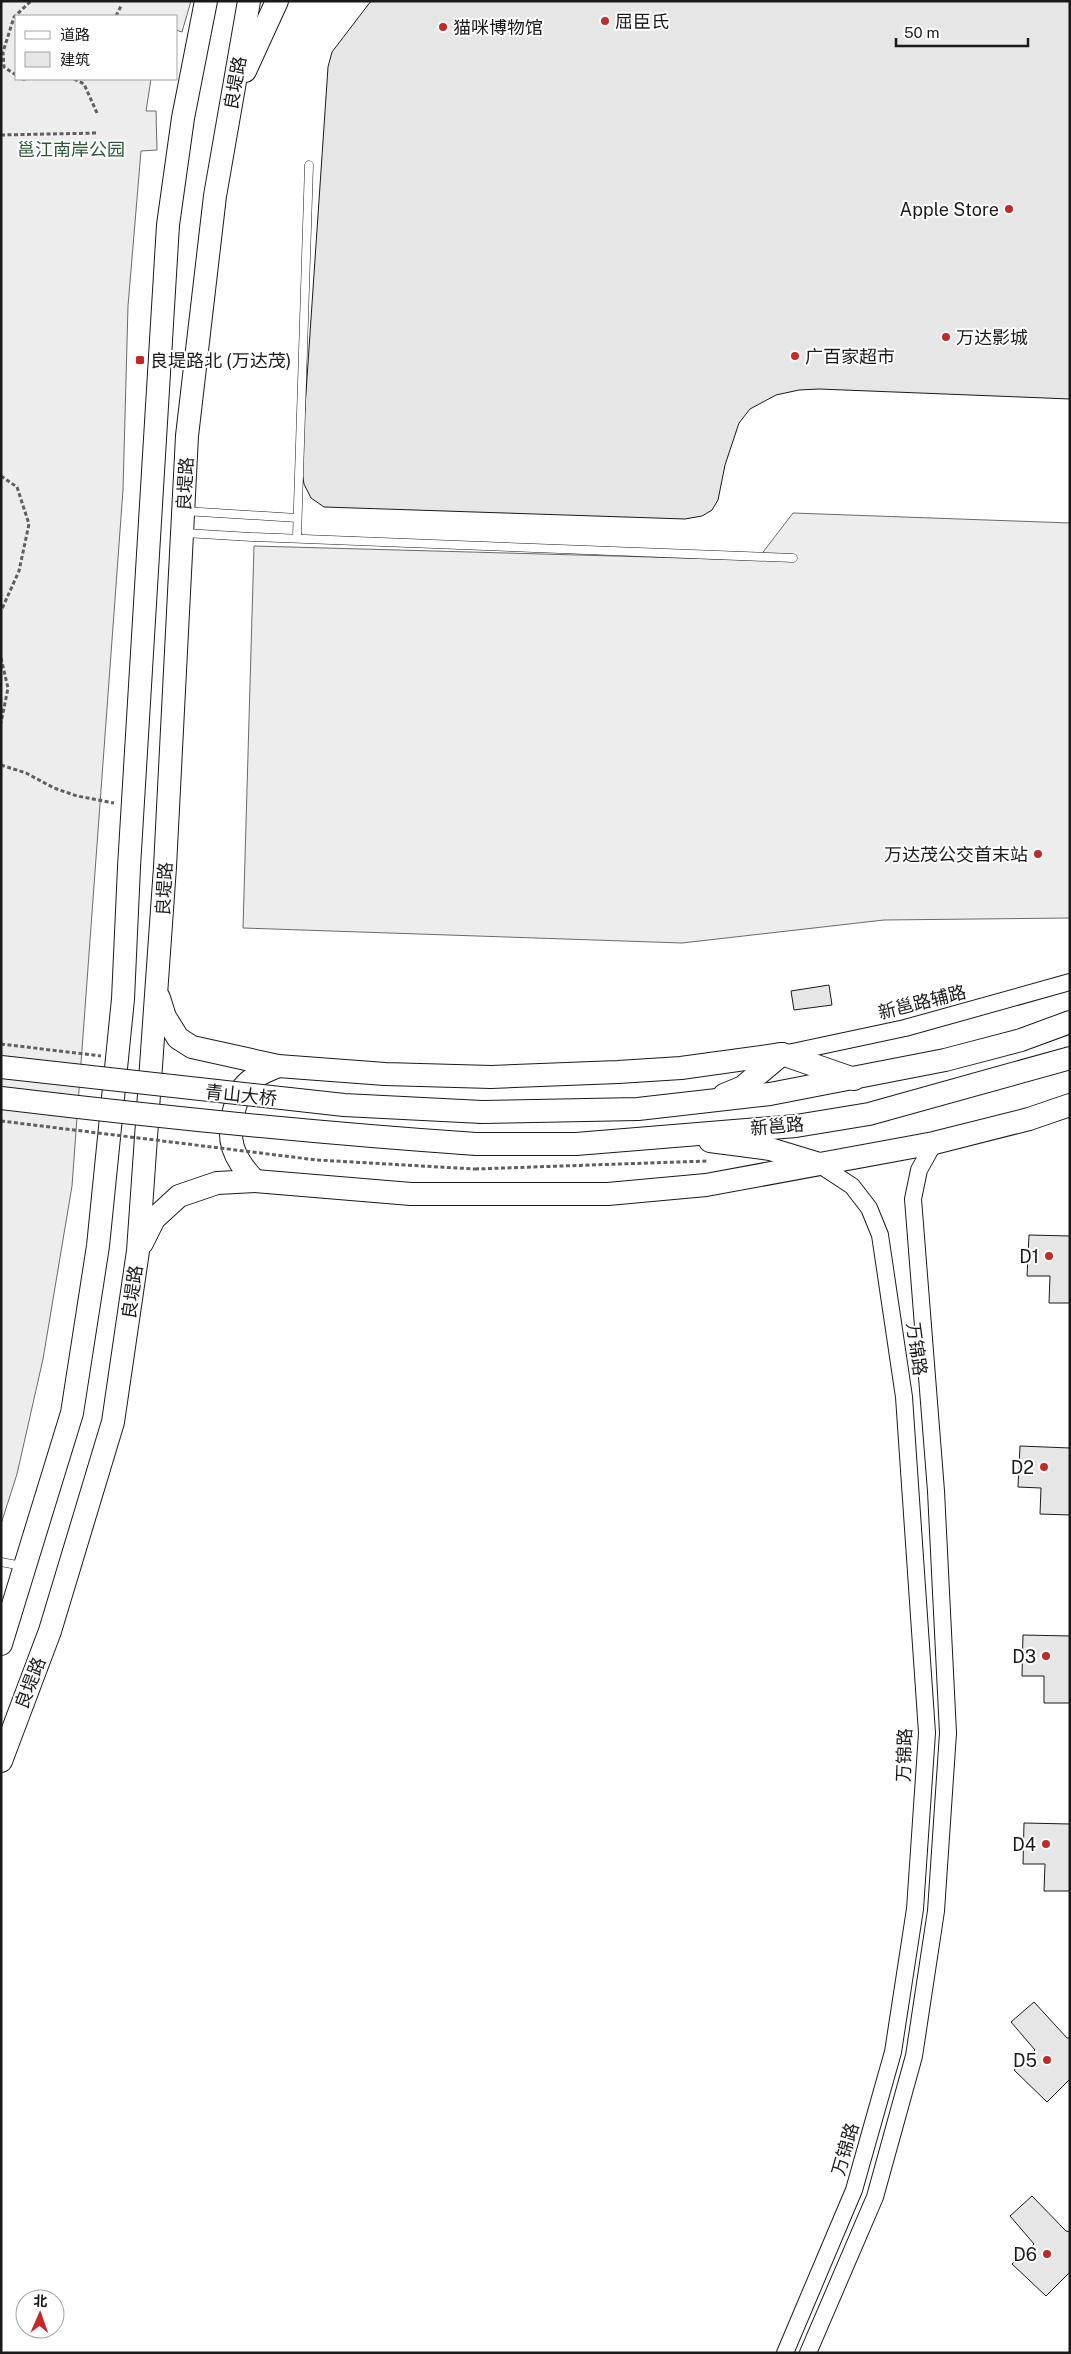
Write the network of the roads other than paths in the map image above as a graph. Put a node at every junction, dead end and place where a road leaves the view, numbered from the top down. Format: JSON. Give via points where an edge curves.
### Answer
{"nodes":[{"id":1,"x":206,"y":1,"type":"edge"},
{"id":2,"x":249,"y":1,"type":"edge"},
{"id":3,"x":277,"y":1,"type":"edge"},
{"id":4,"x":232,"y":102,"type":"junction"},
{"id":5,"x":308,"y":165,"type":"dead end"},
{"id":6,"x":297,"y":518,"type":"junction"},
{"id":7,"x":183,"y":522,"type":"junction"},
{"id":8,"x":297,"y":537,"type":"junction"},
{"id":9,"x":793,"y":558,"type":"dead end"},
{"id":10,"x":129,"y":867,"type":"junction"},
{"id":11,"x":165,"y":867,"type":"junction"},
{"id":12,"x":1070,"y":982,"type":"edge"},
{"id":13,"x":158,"y":995,"type":"junction"},
{"id":14,"x":1066,"y":1022,"type":"edge"},
{"id":15,"x":782,"y":1054,"type":"junction"},
{"id":16,"x":1070,"y":1058,"type":"edge"},
{"id":17,"x":1,"y":1066,"type":"edge"},
{"id":18,"x":278,"y":1066,"type":"junction"},
{"id":19,"x":854,"y":1079,"type":"junction"},
{"id":20,"x":1,"y":1098,"type":"edge"},
{"id":21,"x":713,"y":1100,"type":"junction"},
{"id":22,"x":1070,"y":1105,"type":"edge"},
{"id":23,"x":482,"y":1112,"type":"joint"},
{"id":24,"x":677,"y":1136,"type":"junction"},
{"id":25,"x":476,"y":1144,"type":"joint"},
{"id":26,"x":934,"y":1144,"type":"junction"},
{"id":27,"x":820,"y":1165,"type":"junction"},
{"id":28,"x":255,"y":1181,"type":"junction"},
{"id":29,"x":138,"y":1251,"type":"junction"},
{"id":30,"x":1,"y":1562,"type":"edge"},
{"id":31,"x":26,"y":1567,"type":"junction"},
{"id":32,"x":1,"y":1644,"type":"edge"},
{"id":33,"x":1,"y":1761,"type":"edge"},
{"id":34,"x":785,"y":2353,"type":"edge"},
{"id":35,"x":808,"y":2353,"type":"edge"}],
"edges":[{"from":1,"to":10,"type":"main road","name":"良堤路","via":[[183,118],[168,225]]},
{"from":2,"to":4,"type":"main road","name":"良堤路"},
{"from":3,"to":4,"type":"main road"},
{"from":4,"to":7,"type":"main road","name":"良堤路","via":[[215,196],[187,436]]},
{"from":5,"to":6,"type":"lane"},
{"from":6,"to":7,"type":"lane"},
{"from":6,"to":8,"type":"lane"},
{"from":7,"to":8,"type":"lane","via":[[250,537]]},
{"from":7,"to":11,"type":"main road","name":"良堤路"},
{"from":8,"to":9,"type":"lane"},
{"from":10,"to":11,"type":"main road"},
{"from":10,"to":31,"type":"main road","name":"良堤路","via":[[124,999],[98,1246],[72,1413]]},
{"from":11,"to":13,"type":"main road","name":"良堤路"},
{"from":12,"to":15,"type":"street","name":"新邕路辅路","via":[[905,1028]]},
{"from":13,"to":18,"type":"main road","via":[[165,1017],[178,1038],[192,1047]]},
{"from":13,"to":29,"type":"main road","name":"良堤路"},
{"from":14,"to":19,"type":"main road","name":"新邕路","via":[[1012,1043]]},
{"from":15,"to":18,"type":"main road","via":[[681,1068],[492,1076],[385,1074]]},
{"from":15,"to":19,"type":"main road"},
{"from":15,"to":21,"type":"main road","via":[[743,1087]]},
{"from":16,"to":24,"type":"main road","name":"新邕路","via":[[869,1114],[796,1126]]},
{"from":17,"to":23,"type":"main road","name":"青山大桥","bridge":true,"via":[[334,1104]]},
{"from":18,"to":28,"type":"main road","via":[[253,1077],[240,1090],[232,1117],[231,1145],[240,1164]]},
{"from":19,"to":21,"type":"main road","name":"新邕路"},
{"from":20,"to":25,"type":"main road","name":"青山大桥","bridge":true,"via":[[242,1126]]},
{"from":21,"to":23,"type":"main road","name":"新邕路","via":[[638,1110]]},
{"from":22,"to":26,"type":"main road"},
{"from":24,"to":25,"type":"main road","name":"新邕路","via":[[576,1144]]},
{"from":24,"to":27,"type":"main road","via":[[770,1149]]},
{"from":26,"to":27,"type":"main road"},
{"from":26,"to":35,"type":"street","name":"万锦路","via":[[918,1170],[913,1199],[936,1491],[948,1734],[936,1911],[914,2056],[877,2188]]},
{"from":27,"to":28,"type":"main road","via":[[706,1185],[608,1194],[411,1194]]},
{"from":27,"to":34,"type":"street","name":"万锦路","via":[[852,1186],[869,1208],[880,1235],[904,1397],[927,1733],[915,1909],[894,2052],[854,2190]]},
{"from":28,"to":29,"type":"main road","via":[[217,1183],[179,1196],[154,1219]]},
{"from":29,"to":33,"type":"main road","name":"良堤路","via":[[112,1422],[50,1631]]},
{"from":30,"to":31,"type":"lane"},
{"from":31,"to":32,"type":"main road","name":"良堤路"}]}
